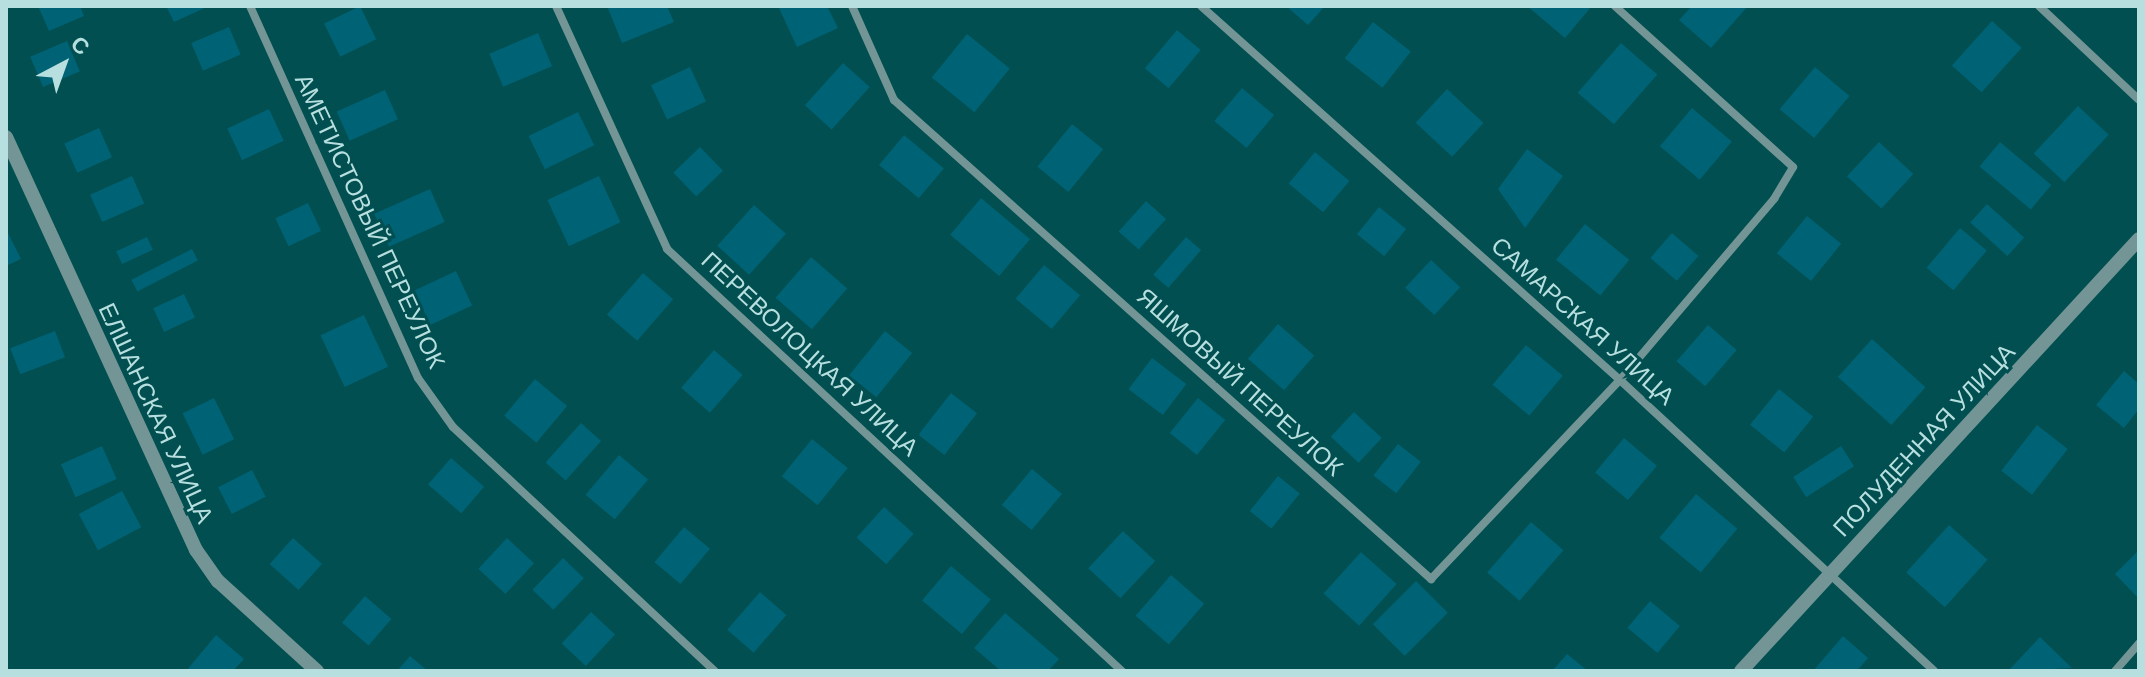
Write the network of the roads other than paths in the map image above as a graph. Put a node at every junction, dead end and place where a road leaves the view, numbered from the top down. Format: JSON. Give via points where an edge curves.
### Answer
{"nodes":[{"id":1,"x":250,"y":6,"type":"edge"},
{"id":2,"x":556,"y":6,"type":"edge"},
{"id":3,"x":852,"y":6,"type":"edge"},
{"id":4,"x":1201,"y":6,"type":"edge"},
{"id":5,"x":1615,"y":6,"type":"edge"},
{"id":6,"x":2039,"y":6,"type":"edge"},
{"id":7,"x":2139,"y":100,"type":"edge"},
{"id":8,"x":6,"y":137,"type":"edge"},
{"id":9,"x":2139,"y":239,"type":"edge"},
{"id":10,"x":1620,"y":380,"type":"junction"},
{"id":11,"x":1829,"y":575,"type":"junction"},
{"id":12,"x":2139,"y":643,"type":"edge"},
{"id":13,"x":317,"y":671,"type":"edge"},
{"id":14,"x":715,"y":671,"type":"edge"},
{"id":15,"x":1122,"y":671,"type":"edge"},
{"id":16,"x":1741,"y":671,"type":"edge"},
{"id":17,"x":1934,"y":671,"type":"edge"},
{"id":18,"x":2115,"y":671,"type":"edge"}],
"edges":[{"from":1,"to":14,"type":"street","name":"АМЕТИСТОВЫЙ ПЕРЕУЛОК","via":[[418,378],[453,427]]},
{"from":2,"to":15,"type":"street","name":"ПЕРЕВОЛОЦКАЯ УЛИЦА","via":[[667,249]]},
{"from":3,"to":10,"type":"street","name":"ЯШМОВЫЙ ПЕРЕУЛОК","via":[[894,100],[1431,579]]},
{"from":4,"to":10,"type":"street","name":"САМАРСКАЯ УЛИЦА"},
{"from":5,"to":10,"type":"street","via":[[1793,167],[1774,199]]},
{"from":6,"to":7,"type":"street"},
{"from":8,"to":13,"type":"street","name":"ЕЛШАНСКАЯ УЛИЦА","via":[[196,550],[218,581]]},
{"from":9,"to":11,"type":"street","name":"ПОЛУДЕННАЯ УЛИЦА"},
{"from":10,"to":11,"type":"street","name":"САМАРСКАЯ УЛИЦА"},
{"from":11,"to":16,"type":"street","name":"ПОЛУДЕННАЯ УЛИЦА"},
{"from":11,"to":17,"type":"street","name":"САМАРСКАЯ УЛИЦА"},
{"from":12,"to":18,"type":"street"}]}
